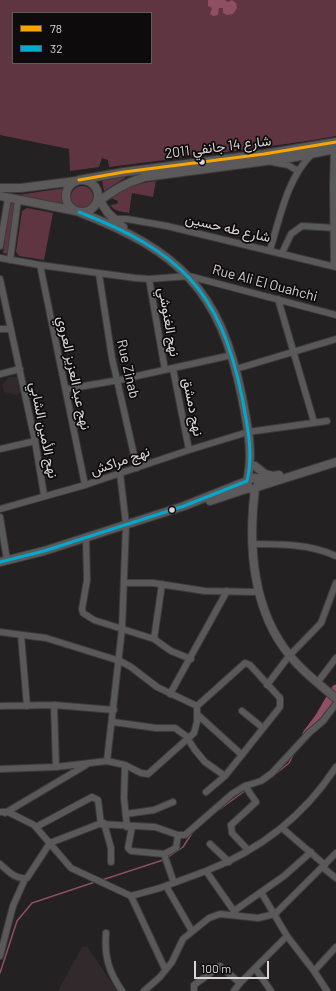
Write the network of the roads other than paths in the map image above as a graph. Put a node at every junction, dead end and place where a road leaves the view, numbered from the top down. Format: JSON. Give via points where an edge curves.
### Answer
{"nodes":[{"id":1,"x":335,"y":147,"type":"edge"},
{"id":2,"x":312,"y":154,"type":"junction"},
{"id":3,"x":264,"y":161,"type":"junction"},
{"id":4,"x":298,"y":171,"type":"junction"},
{"id":5,"x":78,"y":181,"type":"junction"},
{"id":6,"x":0,"y":188,"type":"edge"},
{"id":7,"x":4,"y":197,"type":"edge"},
{"id":8,"x":18,"y":200,"type":"junction"},
{"id":9,"x":97,"y":202,"type":"junction"},
{"id":10,"x":78,"y":211,"type":"junction"},
{"id":11,"x":108,"y":220,"type":"junction"},
{"id":12,"x":335,"y":228,"type":"junction"},
{"id":13,"x":0,"y":246,"type":"edge"},
{"id":14,"x":270,"y":250,"type":"junction"},
{"id":15,"x":282,"y":253,"type":"junction"},
{"id":16,"x":0,"y":258,"type":"edge"},
{"id":17,"x":10,"y":260,"type":"junction"},
{"id":18,"x":40,"y":266,"type":"junction"},
{"id":19,"x":335,"y":267,"type":"edge"},
{"id":20,"x":99,"y":274,"type":"junction"},
{"id":21,"x":189,"y":276,"type":"junction"},
{"id":22,"x":0,"y":279,"type":"edge"},
{"id":23,"x":149,"y":279,"type":"junction"},
{"id":24,"x":278,"y":299,"type":"junction"},
{"id":25,"x":336,"y":315,"type":"edge"},
{"id":26,"x":0,"y":329,"type":"edge"},
{"id":27,"x":11,"y":329,"type":"junction"},
{"id":28,"x":336,"y":339,"type":"edge"},
{"id":29,"x":293,"y":352,"type":"junction"},
{"id":30,"x":232,"y":355,"type":"junction"},
{"id":31,"x":20,"y":369,"type":"junction"},
{"id":32,"x":173,"y":369,"type":"junction"},
{"id":33,"x":236,"y":369,"type":"junction"},
{"id":34,"x":165,"y":370,"type":"junction"},
{"id":35,"x":0,"y":374,"type":"edge"},
{"id":36,"x":119,"y":380,"type":"junction"},
{"id":37,"x":66,"y":389,"type":"junction"},
{"id":38,"x":327,"y":421,"type":"dead end"},
{"id":39,"x":314,"y":422,"type":"junction"},
{"id":40,"x":248,"y":432,"type":"junction"},
{"id":41,"x":35,"y":441,"type":"junction"},
{"id":42,"x":250,"y":446,"type":"junction"},
{"id":43,"x":0,"y":449,"type":"edge"},
{"id":44,"x":189,"y":450,"type":"junction"},
{"id":45,"x":336,"y":462,"type":"edge"},
{"id":46,"x":255,"y":466,"type":"junction"},
{"id":47,"x":137,"y":468,"type":"junction"},
{"id":48,"x":120,"y":474,"type":"junction"},
{"id":49,"x":296,"y":474,"type":"junction"},
{"id":50,"x":278,"y":476,"type":"junction"},
{"id":51,"x":252,"y":484,"type":"junction"},
{"id":52,"x":85,"y":485,"type":"junction"},
{"id":53,"x":44,"y":496,"type":"junction"},
{"id":54,"x":0,"y":509,"type":"edge"},
{"id":55,"x":0,"y":518,"type":"edge"},
{"id":56,"x":126,"y":524,"type":"junction"},
{"id":57,"x":86,"y":538,"type":"junction"},
{"id":58,"x":252,"y":544,"type":"junction"},
{"id":59,"x":336,"y":556,"type":"edge"},
{"id":60,"x":4,"y":561,"type":"edge"},
{"id":61,"x":124,"y":583,"type":"junction"},
{"id":62,"x":336,"y":583,"type":"edge"},
{"id":63,"x":162,"y":584,"type":"junction"},
{"id":64,"x":227,"y":591,"type":"junction"},
{"id":65,"x":258,"y":592,"type":"junction"},
{"id":66,"x":122,"y":629,"type":"junction"},
{"id":67,"x":0,"y":632,"type":"edge"},
{"id":68,"x":21,"y":635,"type":"junction"},
{"id":69,"x":154,"y":640,"type":"junction"},
{"id":70,"x":289,"y":656,"type":"junction"},
{"id":71,"x":336,"y":658,"type":"edge"},
{"id":72,"x":191,"y":659,"type":"junction"},
{"id":73,"x":120,"y":661,"type":"junction"},
{"id":74,"x":317,"y":683,"type":"junction"},
{"id":75,"x":267,"y":685,"type":"junction"},
{"id":76,"x":170,"y":694,"type":"junction"},
{"id":77,"x":336,"y":698,"type":"edge"},
{"id":78,"x":336,"y":704,"type":"edge"},
{"id":79,"x":54,"y":705,"type":"junction"},
{"id":80,"x":0,"y":706,"type":"edge"},
{"id":81,"x":27,"y":706,"type":"junction"},
{"id":82,"x":198,"y":706,"type":"junction"},
{"id":83,"x":114,"y":710,"type":"junction"},
{"id":84,"x":242,"y":711,"type":"dead end"},
{"id":85,"x":198,"y":715,"type":"junction"},
{"id":86,"x":113,"y":722,"type":"junction"},
{"id":87,"x":263,"y":728,"type":"junction"},
{"id":88,"x":189,"y":739,"type":"junction"},
{"id":89,"x":242,"y":755,"type":"junction"},
{"id":90,"x":107,"y":762,"type":"junction"},
{"id":91,"x":89,"y":763,"type":"junction"},
{"id":92,"x":125,"y":765,"type":"junction"},
{"id":93,"x":56,"y":767,"type":"junction"},
{"id":94,"x":336,"y":767,"type":"edge"},
{"id":95,"x":0,"y":769,"type":"edge"},
{"id":96,"x":225,"y":776,"type":"junction"},
{"id":97,"x":245,"y":786,"type":"junction"},
{"id":98,"x":206,"y":792,"type":"dead end"},
{"id":99,"x":174,"y":802,"type":"dead end"},
{"id":100,"x":8,"y":812,"type":"junction"},
{"id":101,"x":0,"y":814,"type":"edge"},
{"id":102,"x":126,"y":814,"type":"junction"},
{"id":103,"x":103,"y":823,"type":"junction"},
{"id":104,"x":129,"y":827,"type":"junction"},
{"id":105,"x":36,"y":828,"type":"junction"},
{"id":106,"x":282,"y":828,"type":"junction"},
{"id":107,"x":178,"y":836,"type":"junction"},
{"id":108,"x":50,"y":843,"type":"junction"},
{"id":109,"x":210,"y":844,"type":"dead end"},
{"id":110,"x":248,"y":850,"type":"junction"},
{"id":111,"x":311,"y":852,"type":"junction"},
{"id":112,"x":336,"y":853,"type":"edge"},
{"id":113,"x":164,"y":854,"type":"junction"},
{"id":114,"x":111,"y":862,"type":"dead end"},
{"id":115,"x":229,"y":862,"type":"junction"},
{"id":116,"x":0,"y":864,"type":"edge"},
{"id":117,"x":324,"y":866,"type":"junction"},
{"id":118,"x":206,"y":871,"type":"junction"},
{"id":119,"x":336,"y":878,"type":"edge"},
{"id":120,"x":25,"y":879,"type":"junction"},
{"id":121,"x":174,"y":883,"type":"junction"},
{"id":122,"x":166,"y":886,"type":"junction"},
{"id":123,"x":261,"y":892,"type":"junction"},
{"id":124,"x":131,"y":896,"type":"junction"},
{"id":125,"x":235,"y":913,"type":"junction"},
{"id":126,"x":275,"y":914,"type":"junction"},
{"id":127,"x":192,"y":931,"type":"junction"},
{"id":128,"x":106,"y":933,"type":"dead end"},
{"id":129,"x":287,"y":936,"type":"junction"},
{"id":130,"x":336,"y":946,"type":"edge"},
{"id":131,"x":0,"y":956,"type":"edge"},
{"id":132,"x":255,"y":968,"type":"junction"},
{"id":133,"x":165,"y":969,"type":"junction"},
{"id":134,"x":314,"y":971,"type":"junction"},
{"id":135,"x":240,"y":983,"type":"junction"},
{"id":136,"x":122,"y":991,"type":"edge"},
{"id":137,"x":144,"y":991,"type":"edge"},
{"id":138,"x":194,"y":991,"type":"edge"},
{"id":139,"x":234,"y":991,"type":"edge"},
{"id":140,"x":271,"y":991,"type":"edge"},
{"id":141,"x":327,"y":991,"type":"edge"}],
"edges":[{"from":1,"to":2,"type":"main road","name":"شارع 14 جانفي 2011"},
{"from":1,"to":5,"type":"main road","name":"شارع 14 جانفي 2011","via":[[124,172]]},
{"from":1,"to":12,"type":"street"},
{"from":2,"to":3,"type":"main road","name":"شارع 14 جانفي 2011"},
{"from":2,"to":4,"type":"street"},
{"from":3,"to":4,"type":"street","via":[[288,165]]},
{"from":3,"to":9,"type":"main road","name":"شارع 14 جانفي 2011","via":[[145,177],[120,186]]},
{"from":4,"to":14,"type":"street","via":[[288,192]]},
{"from":5,"to":6,"type":"main road","name":"شارع 14 جانفي 2011"},
{"from":5,"to":9,"type":"main road","via":[[94,185]]},
{"from":5,"to":10,"type":"main road","via":[[68,188],[66,199],[68,204]]},
{"from":7,"to":8,"type":"main road"},
{"from":7,"to":13,"type":"street"},
{"from":8,"to":10,"type":"main road"},
{"from":8,"to":17,"type":"street"},
{"from":9,"to":10,"type":"main road","via":[[88,211]]},
{"from":9,"to":11,"type":"main road"},
{"from":10,"to":11,"type":"main road"},
{"from":11,"to":14,"type":"street","name":"شارع طه حسين","via":[[136,220]]},
{"from":11,"to":21,"type":"main road","via":[[163,255]]},
{"from":12,"to":15,"type":"street","via":[[302,226],[291,234]]},
{"from":12,"to":19,"type":"street"},
{"from":14,"to":15,"type":"street","name":"شارع طه حسين"},
{"from":15,"to":19,"type":"street","name":"شارع طه حسين"},
{"from":16,"to":17,"type":"street","name":"Rue Ali El Ouahchi"},
{"from":17,"to":18,"type":"street","name":"Rue Ali El Ouahchi"},
{"from":18,"to":20,"type":"street","name":"Rue Ali El Ouahchi"},
{"from":18,"to":37,"type":"street","name":"نهج عبد العزيز العروي"},
{"from":20,"to":23,"type":"street","name":"Rue Ali El Ouahchi"},
{"from":20,"to":36,"type":"street","name":"Rue Zinab","via":[[111,351]]},
{"from":21,"to":23,"type":"street","name":"Rue Ali El Ouahchi"},
{"from":21,"to":24,"type":"street","name":"Rue Ali El Ouahchi"},
{"from":21,"to":30,"type":"main road","via":[[202,291],[217,318]]},
{"from":22,"to":27,"type":"street","name":"نهج الأمين الشابي"},
{"from":23,"to":34,"type":"street","name":"نهج الغنوشي"},
{"from":24,"to":25,"type":"street","name":"Rue Ali El Ouahchi"},
{"from":24,"to":29,"type":"street"},
{"from":26,"to":27,"type":"street"},
{"from":27,"to":31,"type":"street","name":"نهج الأمين الشابي"},
{"from":28,"to":29,"type":"street"},
{"from":29,"to":33,"type":"street"},
{"from":29,"to":39,"type":"street"},
{"from":30,"to":32,"type":"street"},
{"from":30,"to":33,"type":"main road"},
{"from":31,"to":35,"type":"street","name":"نهج الأمين الشابي"},
{"from":31,"to":41,"type":"street","name":"نهج الأمين الشابي"},
{"from":32,"to":34,"type":"street"},
{"from":32,"to":44,"type":"street","name":"نهج دمشق"},
{"from":33,"to":40,"type":"main road"},
{"from":34,"to":36,"type":"street"},
{"from":36,"to":37,"type":"street"},
{"from":36,"to":47,"type":"street","name":"Rue Zinab"},
{"from":37,"to":52,"type":"street","name":"نهج عبد العزيز العروي"},
{"from":38,"to":39,"type":"street","name":"نهج مراكش"},
{"from":39,"to":40,"type":"street","name":"نهج مراكش"},
{"from":40,"to":42,"type":"main road"},
{"from":40,"to":44,"type":"street","name":"نهج مراكش"},
{"from":41,"to":43,"type":"street"},
{"from":41,"to":53,"type":"street","name":"نهج الأمين الشابي"},
{"from":42,"to":46,"type":"main road"},
{"from":42,"to":51,"type":"main road"},
{"from":44,"to":47,"type":"street","name":"نهج مراكش"},
{"from":45,"to":49,"type":"main road"},
{"from":46,"to":50,"type":"main road","via":[[265,474]]},
{"from":46,"to":51,"type":"main road"},
{"from":47,"to":48,"type":"street","name":"نهج مراكش"},
{"from":48,"to":52,"type":"street","name":"نهج مراكش"},
{"from":48,"to":56,"type":"street"},
{"from":49,"to":50,"type":"main road"},
{"from":49,"to":51,"type":"main road"},
{"from":50,"to":51,"type":"main road"},
{"from":51,"to":56,"type":"main road"},
{"from":51,"to":58,"type":"main road"},
{"from":52,"to":53,"type":"street","name":"نهج مراكش"},
{"from":53,"to":54,"type":"street","name":"نهج مراكش"},
{"from":55,"to":60,"type":"street"},
{"from":56,"to":57,"type":"main road"},
{"from":56,"to":61,"type":"street"},
{"from":57,"to":60,"type":"main road"},
{"from":57,"to":66,"type":"street","via":[[87,580],[82,611],[97,621]]},
{"from":58,"to":59,"type":"street","via":[[305,547]]},
{"from":58,"to":65,"type":"main road"},
{"from":61,"to":63,"type":"street"},
{"from":61,"to":66,"type":"street"},
{"from":62,"to":70,"type":"street","via":[[321,622]]},
{"from":63,"to":64,"type":"street","via":[[205,591]]},
{"from":63,"to":69,"type":"street"},
{"from":64,"to":65,"type":"street"},
{"from":64,"to":72,"type":"street"},
{"from":65,"to":70,"type":"main road"},
{"from":66,"to":69,"type":"street"},
{"from":66,"to":73,"type":"street"},
{"from":67,"to":68,"type":"street"},
{"from":68,"to":73,"type":"street","via":[[46,638]]},
{"from":68,"to":81,"type":"street"},
{"from":69,"to":72,"type":"street","via":[[171,651]]},
{"from":70,"to":74,"type":"main road"},
{"from":70,"to":75,"type":"street"},
{"from":71,"to":74,"type":"street"},
{"from":72,"to":76,"type":"street"},
{"from":73,"to":76,"type":"street"},
{"from":73,"to":83,"type":"street"},
{"from":74,"to":77,"type":"main road"},
{"from":75,"to":82,"type":"street","via":[[250,665],[245,663]]},
{"from":75,"to":87,"type":"street","via":[[281,702],[280,707]]},
{"from":76,"to":82,"type":"street"},
{"from":78,"to":97,"type":"street","via":[[323,721],[272,773],[261,781]]},
{"from":79,"to":81,"type":"street"},
{"from":79,"to":83,"type":"street"},
{"from":79,"to":93,"type":"street"},
{"from":80,"to":81,"type":"street"},
{"from":82,"to":85,"type":"street"},
{"from":83,"to":86,"type":"street"},
{"from":84,"to":87,"type":"street"},
{"from":85,"to":88,"type":"street","via":[[194,733]]},
{"from":85,"to":89,"type":"street"},
{"from":86,"to":88,"type":"street","via":[[175,728]]},
{"from":86,"to":90,"type":"street"},
{"from":87,"to":89,"type":"street"},
{"from":88,"to":92,"type":"street","via":[[148,774]]},
{"from":88,"to":96,"type":"street","via":[[205,762]]},
{"from":89,"to":96,"type":"street"},
{"from":90,"to":91,"type":"street"},
{"from":90,"to":92,"type":"street"},
{"from":91,"to":93,"type":"street"},
{"from":91,"to":100,"type":"street"},
{"from":92,"to":102,"type":"street"},
{"from":93,"to":95,"type":"street"},
{"from":94,"to":106,"type":"street","via":[[314,798]]},
{"from":96,"to":98,"type":"street"},
{"from":97,"to":107,"type":"street","via":[[232,794],[185,835]]},
{"from":97,"to":110,"type":"street","via":[[256,802],[231,825],[232,833]]},
{"from":99,"to":102,"type":"street","via":[[154,810]]},
{"from":100,"to":101,"type":"street"},
{"from":100,"to":105,"type":"street"},
{"from":102,"to":104,"type":"street"},
{"from":103,"to":104,"type":"street"},
{"from":103,"to":105,"type":"street","via":[[98,800],[92,797]]},
{"from":103,"to":108,"type":"street","via":[[76,831]]},
{"from":103,"to":114,"type":"street","via":[[111,848]]},
{"from":104,"to":107,"type":"street","via":[[155,827]]},
{"from":104,"to":113,"type":"street","via":[[130,851]]},
{"from":105,"to":108,"type":"street"},
{"from":106,"to":110,"type":"street"},
{"from":106,"to":111,"type":"street"},
{"from":107,"to":113,"type":"street","via":[[176,848]]},
{"from":108,"to":120,"type":"street","via":[[31,874]]},
{"from":108,"to":124,"type":"street","via":[[58,856],[71,868]]},
{"from":109,"to":115,"type":"street"},
{"from":110,"to":115,"type":"street"},
{"from":111,"to":117,"type":"street"},
{"from":111,"to":123,"type":"street"},
{"from":112,"to":117,"type":"street"},
{"from":113,"to":121,"type":"street"},
{"from":115,"to":118,"type":"street"},
{"from":116,"to":120,"type":"street","via":[[12,874]]},
{"from":117,"to":119,"type":"street"},
{"from":117,"to":126,"type":"street"},
{"from":118,"to":121,"type":"street"},
{"from":118,"to":125,"type":"street"},
{"from":120,"to":131,"type":"street","via":[[13,906]]},
{"from":121,"to":122,"type":"street"},
{"from":122,"to":124,"type":"street"},
{"from":122,"to":127,"type":"street"},
{"from":123,"to":125,"type":"street"},
{"from":123,"to":126,"type":"street"},
{"from":124,"to":133,"type":"street"},
{"from":125,"to":126,"type":"street","via":[[258,918]]},
{"from":125,"to":127,"type":"street","via":[[214,915]]},
{"from":126,"to":129,"type":"street"},
{"from":127,"to":133,"type":"street","via":[[179,945],[172,962]]},
{"from":128,"to":136,"type":"street","via":[[107,962]]},
{"from":129,"to":132,"type":"street"},
{"from":129,"to":134,"type":"street"},
{"from":130,"to":134,"type":"street"},
{"from":132,"to":135,"type":"street"},
{"from":132,"to":140,"type":"street"},
{"from":133,"to":137,"type":"street"},
{"from":134,"to":141,"type":"street"},
{"from":135,"to":138,"type":"street","via":[[220,966],[194,985]]},
{"from":135,"to":139,"type":"street"}]}
